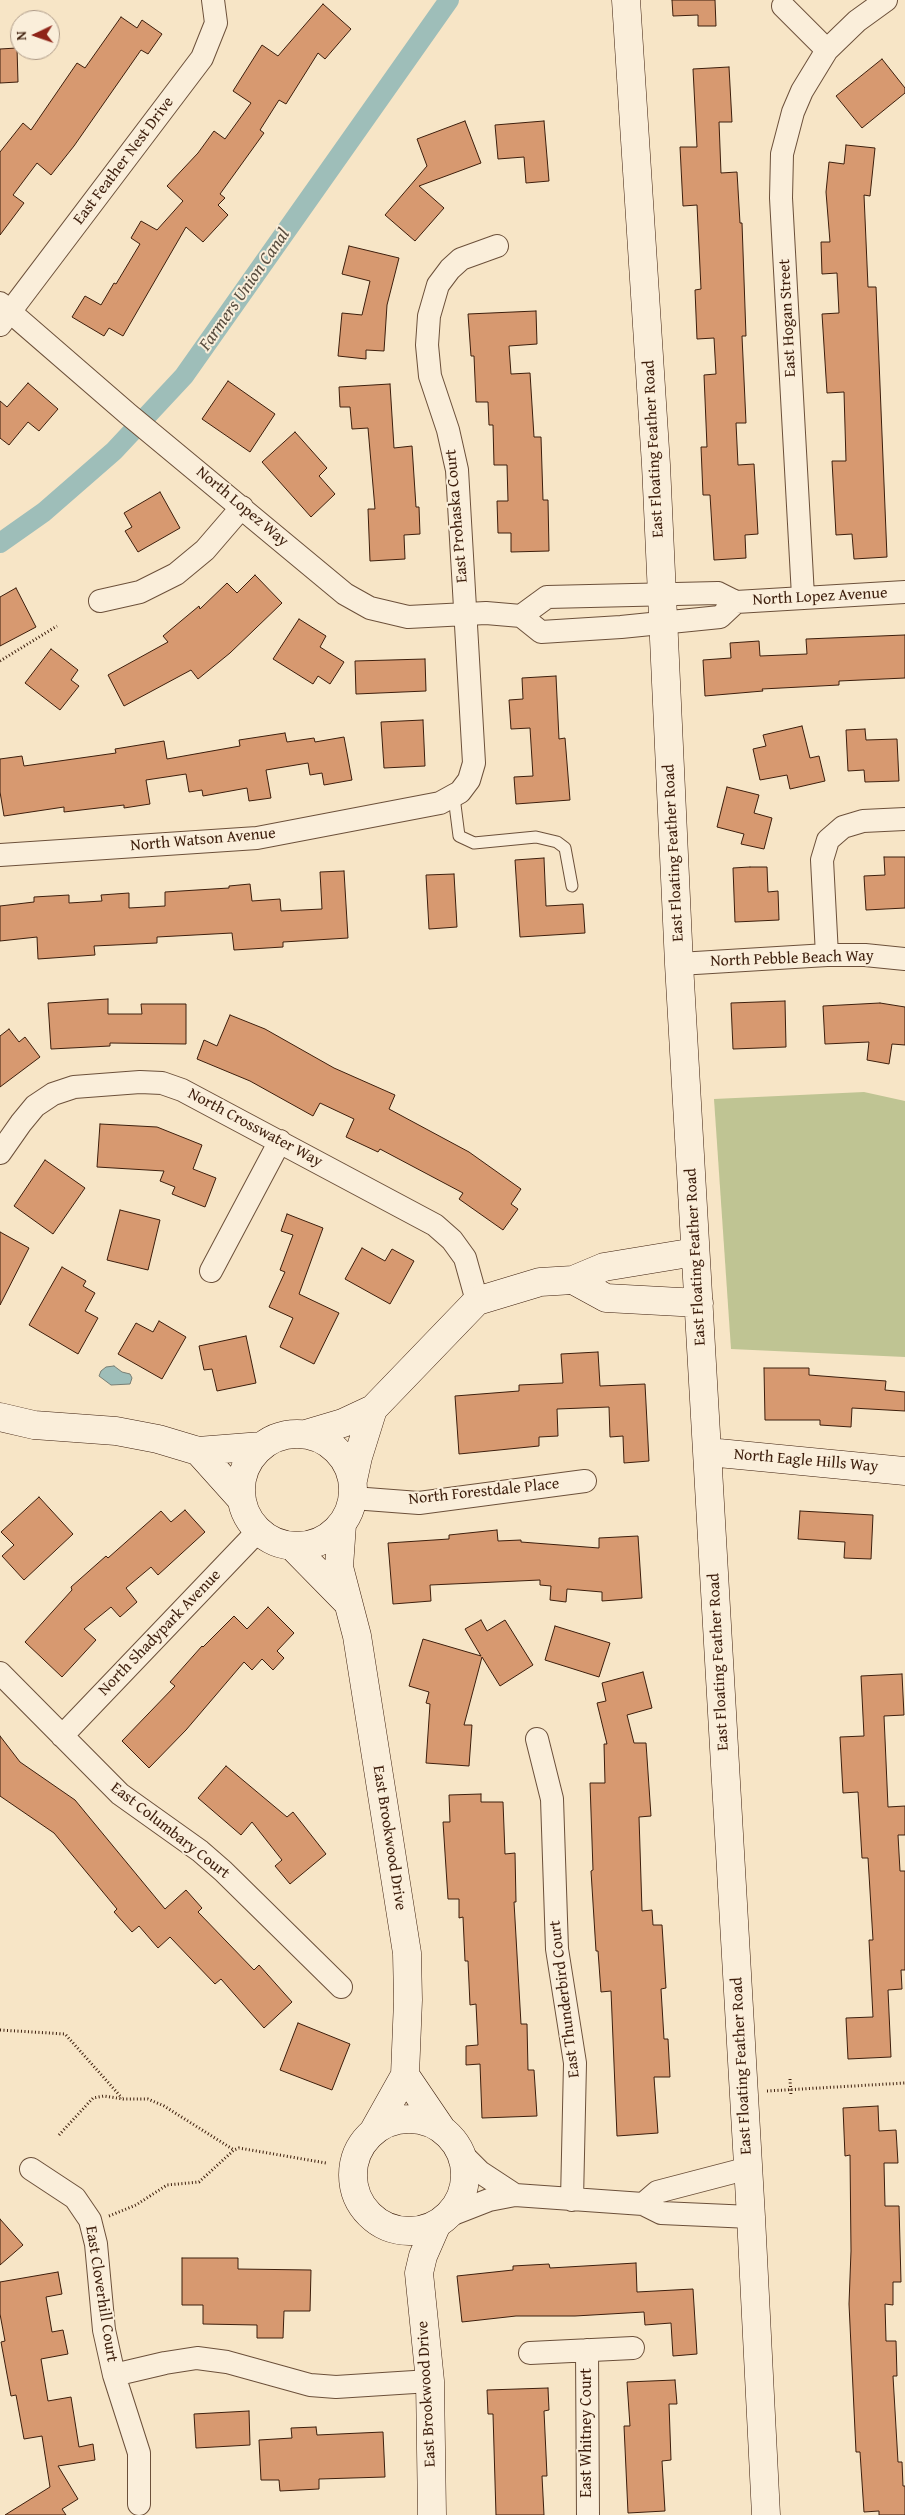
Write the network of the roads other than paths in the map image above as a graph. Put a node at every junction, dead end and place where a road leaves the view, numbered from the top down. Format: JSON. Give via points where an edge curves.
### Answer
{"nodes":[{"id":1,"x":213,"y":0,"type":"edge"},
{"id":2,"x":626,"y":0,"type":"edge"},
{"id":3,"x":886,"y":0,"type":"edge"},
{"id":4,"x":783,"y":6,"type":"dead end"},
{"id":5,"x":828,"y":50,"type":"junction"},
{"id":6,"x":497,"y":246,"type":"dead end"},
{"id":7,"x":4,"y":313,"type":"edge"},
{"id":8,"x":242,"y":507,"type":"junction"},
{"id":9,"x":905,"y":592,"type":"edge"},
{"id":10,"x":661,"y":595,"type":"junction"},
{"id":11,"x":804,"y":596,"type":"junction"},
{"id":12,"x":100,"y":601,"type":"dead end"},
{"id":13,"x":736,"y":602,"type":"junction"},
{"id":14,"x":466,"y":614,"type":"junction"},
{"id":15,"x":521,"y":616,"type":"junction"},
{"id":16,"x":662,"y":623,"type":"junction"},
{"id":17,"x":457,"y":795,"type":"junction"},
{"id":18,"x":905,"y":819,"type":"edge"},
{"id":19,"x":0,"y":855,"type":"edge"},
{"id":20,"x":572,"y":886,"type":"dead end"},
{"id":21,"x":827,"y":955,"type":"junction"},
{"id":22,"x":905,"y":959,"type":"edge"},
{"id":23,"x":679,"y":964,"type":"junction"},
{"id":24,"x":280,"y":1141,"type":"junction"},
{"id":25,"x":0,"y":1153,"type":"edge"},
{"id":26,"x":696,"y":1252,"type":"junction"},
{"id":27,"x":211,"y":1272,"type":"dead end"},
{"id":28,"x":573,"y":1280,"type":"junction"},
{"id":29,"x":478,"y":1301,"type":"junction"},
{"id":30,"x":699,"y":1303,"type":"junction"},
{"id":31,"x":373,"y":1409,"type":"junction"},
{"id":32,"x":0,"y":1417,"type":"edge"},
{"id":33,"x":306,"y":1434,"type":"junction"},
{"id":34,"x":262,"y":1446,"type":"junction"},
{"id":35,"x":198,"y":1451,"type":"junction"},
{"id":36,"x":708,"y":1452,"type":"junction"},
{"id":37,"x":905,"y":1471,"type":"edge"},
{"id":38,"x":585,"y":1480,"type":"dead end"},
{"id":39,"x":353,"y":1489,"type":"junction"},
{"id":40,"x":242,"y":1500,"type":"junction"},
{"id":41,"x":342,"y":1524,"type":"junction"},
{"id":42,"x":258,"y":1531,"type":"junction"},
{"id":43,"x":292,"y":1546,"type":"junction"},
{"id":44,"x":348,"y":1603,"type":"junction"},
{"id":45,"x":0,"y":1673,"type":"edge"},
{"id":46,"x":62,"y":1736,"type":"junction"},
{"id":47,"x":537,"y":1740,"type":"dead end"},
{"id":48,"x":342,"y":1987,"type":"dead end"},
{"id":49,"x":405,"y":2075,"type":"junction"},
{"id":50,"x":441,"y":2128,"type":"junction"},
{"id":51,"x":373,"y":2132,"type":"junction"},
{"id":52,"x":462,"y":2154,"type":"junction"},
{"id":53,"x":748,"y":2168,"type":"junction"},
{"id":54,"x":31,"y":2169,"type":"dead end"},
{"id":55,"x":515,"y":2195,"type":"junction"},
{"id":56,"x":572,"y":2200,"type":"junction"},
{"id":57,"x":643,"y":2204,"type":"junction"},
{"id":58,"x":751,"y":2217,"type":"junction"},
{"id":59,"x":442,"y":2220,"type":"junction"},
{"id":60,"x":388,"y":2227,"type":"junction"},
{"id":61,"x":419,"y":2273,"type":"junction"},
{"id":62,"x":633,"y":2348,"type":"dead end"},
{"id":63,"x":587,"y":2350,"type":"junction"},
{"id":64,"x":530,"y":2353,"type":"dead end"},
{"id":65,"x":114,"y":2375,"type":"junction"},
{"id":66,"x":430,"y":2381,"type":"junction"},
{"id":67,"x":139,"y":2504,"type":"dead end"},
{"id":68,"x":432,"y":2515,"type":"edge"},
{"id":69,"x":588,"y":2515,"type":"edge"},
{"id":70,"x":766,"y":2515,"type":"edge"}],
"edges":[{"from":1,"to":7,"type":"street","name":"East Feather Nest Drive","via":[[216,23],[202,58]]},
{"from":2,"to":10,"type":"street","name":"East Floating Feather Road","via":[[656,465]]},
{"from":3,"to":5,"type":"street","name":"East Hogan Street","via":[[857,21]]},
{"from":4,"to":5,"type":"street"},
{"from":5,"to":11,"type":"street","name":"East Hogan Street","via":[[812,72],[793,112],[780,176]]},
{"from":6,"to":14,"type":"street","name":"East Prohaska Court","via":[[461,259],[450,269],[438,285],[429,316],[430,376],[457,470]]},
{"from":7,"to":8,"type":"street","name":"North Lopez Way"},
{"from":8,"to":12,"type":"street","via":[[205,550],[176,574],[140,592]]},
{"from":8,"to":14,"type":"street","name":"North Lopez Way","via":[[345,594],[370,608],[408,617]]},
{"from":9,"to":11,"type":"street","name":"North Lopez Avenue"},
{"from":10,"to":13,"type":"street","name":"North Lopez Avenue","via":[[718,593]]},
{"from":10,"to":15,"type":"street","via":[[547,597]]},
{"from":10,"to":16,"type":"street","name":"East Floating Feather Road"},
{"from":11,"to":13,"type":"street","name":"North Lopez Avenue"},
{"from":13,"to":16,"type":"street","name":"North Lopez Avenue","via":[[720,617]]},
{"from":14,"to":15,"type":"street","name":"North Lopez Way"},
{"from":14,"to":17,"type":"street","name":"East Prohaska Court","via":[[474,763],[469,780]]},
{"from":15,"to":16,"type":"street","via":[[541,632]]},
{"from":16,"to":23,"type":"street","name":"East Floating Feather Road"},
{"from":17,"to":19,"type":"street","name":"North Watson Avenue","via":[[440,804],[257,838]]},
{"from":17,"to":20,"type":"lane","via":[[459,836],[474,843],[536,837],[557,842],[565,848]]},
{"from":18,"to":21,"type":"street","via":[[863,821],[843,827],[828,840],[822,860]]},
{"from":21,"to":22,"type":"street","name":"North Pebble Beach Way"},
{"from":21,"to":23,"type":"street","name":"North Pebble Beach Way"},
{"from":23,"to":26,"type":"street","name":"East Floating Feather Road"},
{"from":24,"to":25,"type":"street","name":"North Crosswater Way","via":[[182,1090],[162,1083],[140,1082],[74,1087],[53,1094],[35,1106]]},
{"from":24,"to":27,"type":"street"},
{"from":24,"to":29,"type":"street","name":"North Crosswater Way","via":[[435,1225],[465,1258]]},
{"from":26,"to":28,"type":"street","via":[[604,1267]]},
{"from":26,"to":30,"type":"street","name":"East Floating Feather Road"},
{"from":28,"to":29,"type":"street","via":[[540,1282]]},
{"from":28,"to":30,"type":"street","via":[[606,1298]]},
{"from":29,"to":31,"type":"street"},
{"from":30,"to":36,"type":"street","name":"East Floating Feather Road"},
{"from":31,"to":33,"type":"street","via":[[336,1426]]},
{"from":31,"to":39,"type":"street","via":[[358,1457]]},
{"from":32,"to":35,"type":"street","via":[[34,1425],[150,1437]]},
{"from":33,"to":34,"type":"street","via":[[275,1438]]},
{"from":33,"to":39,"type":"street","via":[[337,1449],[347,1464]]},
{"from":34,"to":35,"type":"street"},
{"from":34,"to":40,"type":"street","via":[[244,1470]]},
{"from":35,"to":40,"type":"street"},
{"from":36,"to":37,"type":"street","name":"North Eagle Hills Way"},
{"from":36,"to":53,"type":"street","name":"East Floating Feather Road"},
{"from":38,"to":39,"type":"street","name":"North Forestdale Place","via":[[419,1503]]},
{"from":39,"to":41,"type":"street","via":[[350,1511]]},
{"from":40,"to":42,"type":"street","via":[[247,1517]]},
{"from":41,"to":43,"type":"street","via":[[329,1537],[311,1545]]},
{"from":41,"to":44,"type":"street","name":"East Brookwood Drive","via":[[339,1567]]},
{"from":42,"to":43,"type":"street","via":[[274,1542]]},
{"from":42,"to":46,"type":"street","name":"North Shadypark Avenue"},
{"from":43,"to":44,"type":"street","name":"East Brookwood Drive"},
{"from":44,"to":49,"type":"street","name":"East Brookwood Drive","via":[[357,1636],[406,1953]]},
{"from":45,"to":46,"type":"street","name":"East Columbary Court"},
{"from":46,"to":48,"type":"street","name":"East Columbary Court","via":[[120,1794],[223,1871]]},
{"from":47,"to":56,"type":"street","name":"East Thunderbird Court","via":[[552,1799],[556,1949],[576,2062]]},
{"from":49,"to":50,"type":"street"},
{"from":49,"to":51,"type":"street","name":"East Brookwood Drive"},
{"from":50,"to":51,"type":"street","via":[[406,2118],[383,2125]]},
{"from":50,"to":52,"type":"street"},
{"from":51,"to":60,"type":"street","via":[[358,2152],[353,2170],[355,2190],[367,2212]]},
{"from":52,"to":55,"type":"street","via":[[480,2172]]},
{"from":52,"to":59,"type":"street","via":[[465,2183],[456,2207]]},
{"from":53,"to":57,"type":"street","via":[[657,2192]]},
{"from":53,"to":58,"type":"street","name":"East Floating Feather Road"},
{"from":54,"to":65,"type":"street","name":"East Cloverhill Court","via":[[75,2198],[90,2220],[96,2244],[104,2330]]},
{"from":55,"to":56,"type":"street"},
{"from":55,"to":59,"type":"street","via":[[489,2200]]},
{"from":56,"to":57,"type":"street"},
{"from":57,"to":58,"type":"street","via":[[661,2214]]},
{"from":58,"to":70,"type":"street","name":"East Floating Feather Road"},
{"from":59,"to":60,"type":"street","via":[[413,2231]]},
{"from":59,"to":61,"type":"street","name":"East Brookwood Drive","via":[[423,2256]]},
{"from":60,"to":61,"type":"street","name":"East Brookwood Drive"},
{"from":61,"to":66,"type":"street","name":"East Brookwood Drive"},
{"from":62,"to":63,"type":"street","name":"East Whitney Court"},
{"from":63,"to":64,"type":"street","name":"East Whitney Court"},
{"from":63,"to":69,"type":"street","name":"East Whitney Court"},
{"from":65,"to":66,"type":"street","via":[[197,2358],[227,2362],[310,2385],[356,2386]]},
{"from":65,"to":67,"type":"street","name":"East Cloverhill Court","via":[[139,2453]]},
{"from":66,"to":68,"type":"street","name":"East Brookwood Drive"}]}
